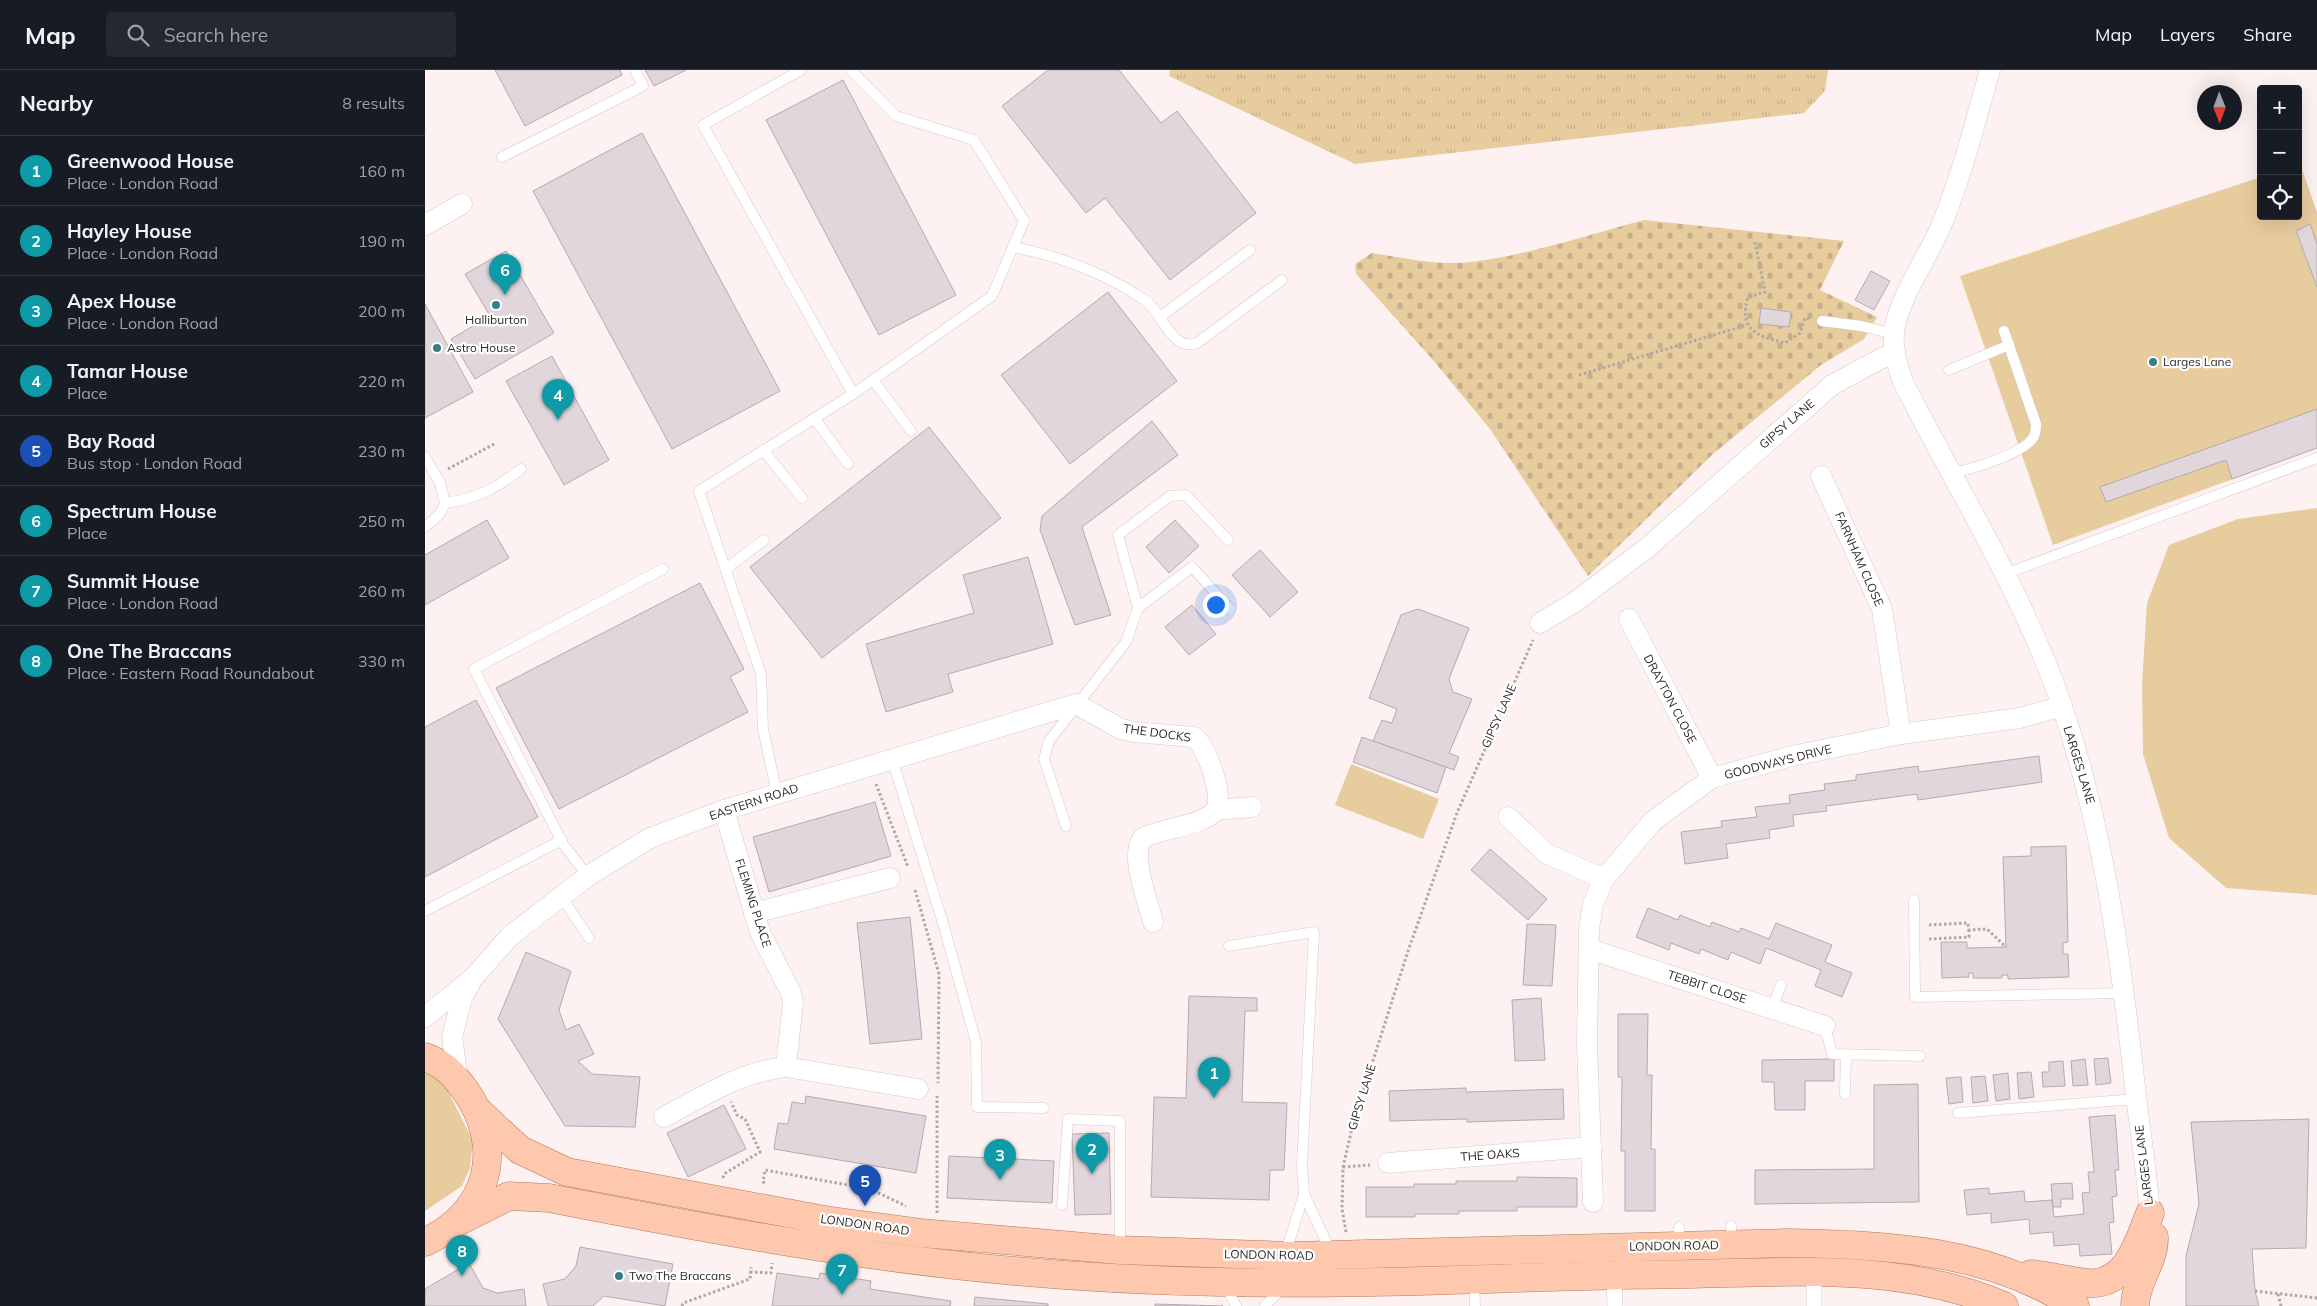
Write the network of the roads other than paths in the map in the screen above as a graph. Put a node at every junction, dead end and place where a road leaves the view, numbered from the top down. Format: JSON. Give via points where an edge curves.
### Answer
{"nodes":[{"id":1,"x":635,"y":70,"type":"edge"},
{"id":2,"x":801,"y":70,"type":"edge"},
{"id":3,"x":851,"y":70,"type":"edge"},
{"id":4,"x":1990,"y":70,"type":"edge"},
{"id":5,"x":502,"y":157,"type":"dead end"},
{"id":6,"x":462,"y":204,"type":"dead end"},
{"id":7,"x":425,"y":225,"type":"edge"},
{"id":8,"x":1013,"y":247,"type":"junction"},
{"id":9,"x":1250,"y":250,"type":"dead end"},
{"id":10,"x":1281,"y":280,"type":"dead end"},
{"id":11,"x":1160,"y":317,"type":"junction"},
{"id":12,"x":1821,"y":321,"type":"road end"},
{"id":13,"x":2004,"y":331,"type":"dead end"},
{"id":14,"x":1895,"y":344,"type":"junction"},
{"id":15,"x":2009,"y":345,"type":"junction"},
{"id":16,"x":1949,"y":370,"type":"dead end"},
{"id":17,"x":873,"y":380,"type":"junction"},
{"id":18,"x":853,"y":394,"type":"junction"},
{"id":19,"x":814,"y":418,"type":"junction"},
{"id":20,"x":911,"y":431,"type":"dead end"},
{"id":21,"x":763,"y":450,"type":"junction"},
{"id":22,"x":425,"y":457,"type":"edge"},
{"id":23,"x":2317,"y":458,"type":"edge"},
{"id":24,"x":848,"y":464,"type":"dead end"},
{"id":25,"x":521,"y":469,"type":"dead end"},
{"id":26,"x":1953,"y":473,"type":"junction"},
{"id":27,"x":1821,"y":476,"type":"dead end"},
{"id":28,"x":802,"y":498,"type":"dead end"},
{"id":29,"x":445,"y":503,"type":"junction"},
{"id":30,"x":425,"y":527,"type":"edge"},
{"id":31,"x":764,"y":540,"type":"dead end"},
{"id":32,"x":1228,"y":540,"type":"dead end"},
{"id":33,"x":663,"y":569,"type":"dead end"},
{"id":34,"x":726,"y":569,"type":"junction"},
{"id":35,"x":2005,"y":574,"type":"junction"},
{"id":36,"x":1138,"y":608,"type":"junction"},
{"id":37,"x":1230,"y":609,"type":"dead end"},
{"id":38,"x":1629,"y":619,"type":"dead end"},
{"id":39,"x":1540,"y":623,"type":"road end"},
{"id":40,"x":1076,"y":704,"type":"junction"},
{"id":41,"x":2062,"y":706,"type":"junction"},
{"id":42,"x":1901,"y":734,"type":"junction"},
{"id":43,"x":892,"y":758,"type":"junction"},
{"id":44,"x":1712,"y":778,"type":"junction"},
{"id":45,"x":777,"y":794,"type":"junction"},
{"id":46,"x":1252,"y":808,"type":"dead end"},
{"id":47,"x":724,"y":810,"type":"junction"},
{"id":48,"x":1216,"y":810,"type":"junction"},
{"id":49,"x":1509,"y":816,"type":"dead end"},
{"id":50,"x":1066,"y":826,"type":"dead end"},
{"id":51,"x":562,"y":840,"type":"junction"},
{"id":52,"x":588,"y":876,"type":"junction"},
{"id":53,"x":890,"y":878,"type":"dead end"},
{"id":54,"x":1604,"y":879,"type":"junction"},
{"id":55,"x":561,"y":896,"type":"junction"},
{"id":56,"x":1914,"y":900,"type":"dead end"},
{"id":57,"x":425,"y":911,"type":"edge"},
{"id":58,"x":754,"y":913,"type":"junction"},
{"id":59,"x":1153,"y":922,"type":"dead end"},
{"id":60,"x":589,"y":938,"type":"dead end"},
{"id":61,"x":1229,"y":946,"type":"dead end"},
{"id":62,"x":1589,"y":949,"type":"junction"},
{"id":63,"x":473,"y":978,"type":"junction"},
{"id":64,"x":1781,"y":984,"type":"dead end"},
{"id":65,"x":2124,"y":993,"type":"junction"},
{"id":66,"x":1772,"y":1008,"type":"junction"},
{"id":67,"x":425,"y":1017,"type":"edge"},
{"id":68,"x":1825,"y":1026,"type":"joint"},
{"id":69,"x":1846,"y":1054,"type":"junction"},
{"id":70,"x":1919,"y":1056,"type":"dead end"},
{"id":71,"x":425,"y":1057,"type":"edge"},
{"id":72,"x":786,"y":1067,"type":"junction"},
{"id":73,"x":458,"y":1081,"type":"junction"},
{"id":74,"x":928,"y":1091,"type":"road end"},
{"id":75,"x":1845,"y":1094,"type":"dead end"},
{"id":76,"x":2136,"y":1099,"type":"junction"},
{"id":77,"x":1044,"y":1108,"type":"dead end"},
{"id":78,"x":478,"y":1111,"type":"junction"},
{"id":79,"x":1958,"y":1112,"type":"dead end"},
{"id":80,"x":664,"y":1117,"type":"dead end"},
{"id":81,"x":1591,"y":1147,"type":"junction"},
{"id":82,"x":1388,"y":1163,"type":"road end"},
{"id":83,"x":1304,"y":1194,"type":"junction"},
{"id":84,"x":1593,"y":1202,"type":"dead end"},
{"id":85,"x":1062,"y":1205,"type":"dead end"},
{"id":86,"x":2149,"y":1213,"type":"junction"},
{"id":87,"x":459,"y":1221,"type":"junction"},
{"id":88,"x":425,"y":1242,"type":"edge"},
{"id":89,"x":1340,"y":1247,"type":"junction"},
{"id":90,"x":1120,"y":1250,"type":"junction"},
{"id":91,"x":1282,"y":1256,"type":"junction"},
{"id":92,"x":2005,"y":1271,"type":"junction"},
{"id":93,"x":1614,"y":1274,"type":"junction"},
{"id":94,"x":1474,"y":1279,"type":"junction"},
{"id":95,"x":1223,"y":1282,"type":"junction"},
{"id":96,"x":1287,"y":1282,"type":"junction"},
{"id":97,"x":1814,"y":1285,"type":"dead end"},
{"id":98,"x":1236,"y":1306,"type":"edge"},
{"id":99,"x":1265,"y":1306,"type":"edge"},
{"id":100,"x":1475,"y":1306,"type":"edge"},
{"id":101,"x":1615,"y":1306,"type":"edge"},
{"id":102,"x":1814,"y":1306,"type":"edge"},
{"id":103,"x":2004,"y":1306,"type":"edge"},
{"id":104,"x":2075,"y":1306,"type":"edge"},
{"id":105,"x":2135,"y":1306,"type":"edge"}],
"edges":[{"from":1,"to":5,"type":"lane","via":[[643,86]]},
{"from":2,"to":18,"type":"lane","via":[[703,125]]},
{"from":3,"to":8,"type":"lane","via":[[896,116],[974,140],[1024,221]]},
{"from":4,"to":14,"type":"street","via":[[1941,225],[1901,310]]},
{"from":6,"to":7,"type":"street"},
{"from":8,"to":11,"type":"lane","via":[[1108,278],[1146,301]]},
{"from":8,"to":17,"type":"lane","via":[[992,296]]},
{"from":9,"to":11,"type":"lane"},
{"from":10,"to":11,"type":"lane","via":[[1192,345],[1182,344],[1175,338]]},
{"from":12,"to":14,"type":"lane","via":[[1861,326]]},
{"from":13,"to":15,"type":"lane"},
{"from":14,"to":26,"type":"street","name":"LARGES LANE","via":[[1903,382]]},
{"from":14,"to":39,"type":"street","name":"GIPSY LANE","via":[[1882,358],[1832,385],[1647,548],[1575,602]]},
{"from":15,"to":16,"type":"lane"},
{"from":15,"to":26,"type":"lane","via":[[2036,424],[2034,437],[2027,444],[1983,466]]},
{"from":17,"to":18,"type":"lane"},
{"from":17,"to":20,"type":"lane"},
{"from":18,"to":19,"type":"lane"},
{"from":19,"to":21,"type":"lane"},
{"from":19,"to":24,"type":"lane"},
{"from":21,"to":28,"type":"lane"},
{"from":21,"to":34,"type":"lane","via":[[699,491]]},
{"from":22,"to":29,"type":"lane","via":[[440,483]]},
{"from":23,"to":35,"type":"lane"},
{"from":25,"to":29,"type":"lane","via":[[483,494]]},
{"from":26,"to":35,"type":"street","name":"LARGES LANE"},
{"from":27,"to":42,"type":"street","name":"FARNHAM CLOSE","via":[[1882,610]]},
{"from":29,"to":30,"type":"lane","via":[[440,514]]},
{"from":31,"to":34,"type":"lane"},
{"from":32,"to":36,"type":"lane","via":[[1186,495],[1179,494],[1170,496],[1118,535]]},
{"from":33,"to":51,"type":"lane","via":[[474,669]]},
{"from":34,"to":45,"type":"lane","via":[[761,674],[763,729]]},
{"from":35,"to":41,"type":"street","name":"LARGES LANE"},
{"from":36,"to":37,"type":"lane","via":[[1192,567]]},
{"from":36,"to":40,"type":"lane","via":[[1126,642]]},
{"from":38,"to":44,"type":"street","name":"DRAYTON CLOSE"},
{"from":40,"to":43,"type":"street","name":"EASTERN ROAD"},
{"from":40,"to":48,"type":"street","name":"THE DOCKS","via":[[1121,729],[1194,737],[1203,747],[1212,772],[1219,805]]},
{"from":40,"to":50,"type":"lane","via":[[1049,741],[1044,759]]},
{"from":41,"to":42,"type":"street","name":"GOODWAYS DRIVE","via":[[2020,718]]},
{"from":41,"to":65,"type":"street","name":"LARGES LANE","via":[[2100,843]]},
{"from":42,"to":44,"type":"street","name":"GOODWAYS DRIVE","via":[[1792,756]]},
{"from":43,"to":45,"type":"street","name":"EASTERN ROAD"},
{"from":43,"to":77,"type":"lane","via":[[977,1042],[977,1107]]},
{"from":44,"to":54,"type":"street","name":"GOODWAYS DRIVE","via":[[1653,821]]},
{"from":45,"to":47,"type":"street","name":"EASTERN ROAD"},
{"from":46,"to":48,"type":"street"},
{"from":47,"to":52,"type":"street","name":"EASTERN ROAD","via":[[650,838]]},
{"from":47,"to":58,"type":"street","name":"FLEMING PLACE"},
{"from":48,"to":59,"type":"street","via":[[1211,816],[1165,829],[1141,842],[1137,852],[1138,865]]},
{"from":49,"to":54,"type":"street","via":[[1547,854]]},
{"from":51,"to":52,"type":"lane"},
{"from":51,"to":57,"type":"lane"},
{"from":52,"to":55,"type":"street","name":"EASTERN ROAD"},
{"from":53,"to":58,"type":"street"},
{"from":54,"to":62,"type":"street","name":"GOODWAYS DRIVE","via":[[1593,904]]},
{"from":55,"to":60,"type":"lane"},
{"from":55,"to":63,"type":"street","name":"EASTERN ROAD","via":[[510,936]]},
{"from":56,"to":65,"type":"lane","via":[[1915,997]]},
{"from":58,"to":72,"type":"street","name":"FLEMING PLACE","via":[[764,943],[793,1002]]},
{"from":61,"to":83,"type":"lane","via":[[1314,932],[1302,1166]]},
{"from":62,"to":66,"type":"street","name":"TEBBIT CLOSE"},
{"from":62,"to":81,"type":"street","via":[[1587,1045]]},
{"from":63,"to":67,"type":"street","name":"EASTERN ROAD"},
{"from":63,"to":73,"type":"street","name":"EASTERN ROAD","via":[[462,998],[451,1037]]},
{"from":64,"to":66,"type":"lane"},
{"from":65,"to":76,"type":"street","name":"LARGES LANE"},
{"from":66,"to":68,"type":"street","name":"TEBBIT CLOSE"},
{"from":68,"to":69,"type":"lane","via":[[1832,1054]]},
{"from":69,"to":70,"type":"lane"},
{"from":69,"to":75,"type":"lane"},
{"from":71,"to":73,"type":"main road","via":[[443,1064]]},
{"from":72,"to":74,"type":"street"},
{"from":72,"to":80,"type":"street","via":[[769,1069],[723,1086]]},
{"from":73,"to":78,"type":"main road"},
{"from":76,"to":79,"type":"lane"},
{"from":76,"to":86,"type":"street","name":"LARGES LANE"},
{"from":78,"to":87,"type":"main road","via":[[485,1128],[485,1173],[473,1204]]},
{"from":78,"to":90,"type":"main road","name":"LONDON ROAD","via":[[521,1150],[567,1172],[830,1221],[921,1233]]},
{"from":81,"to":82,"type":"street","name":"THE OAKS"},
{"from":81,"to":84,"type":"street"},
{"from":83,"to":89,"type":"lane"},
{"from":83,"to":91,"type":"lane","via":[[1291,1239]]},
{"from":85,"to":90,"type":"lane","via":[[1068,1119],[1120,1121]]},
{"from":86,"to":92,"type":"main road","via":[[2130,1261],[2107,1280],[2090,1283]]},
{"from":86,"to":105,"type":"main road","via":[[2154,1245],[2137,1287]]},
{"from":87,"to":88,"type":"main road","via":[[445,1233]]},
{"from":87,"to":95,"type":"main road","via":[[509,1196],[526,1196],[876,1255],[1060,1274]]},
{"from":89,"to":91,"type":"main road","name":"LONDON ROAD"},
{"from":89,"to":92,"type":"main road","name":"LONDON ROAD","via":[[1732,1236],[1908,1248]]},
{"from":90,"to":91,"type":"main road","name":"LONDON ROAD"},
{"from":92,"to":104,"type":"main road","name":"LONDON ROAD","via":[[2026,1278]]},
{"from":93,"to":94,"type":"main road"},
{"from":93,"to":101,"type":"street"},
{"from":93,"to":103,"type":"main road","via":[[1821,1271],[1881,1275],[1955,1288]]},
{"from":94,"to":96,"type":"main road"},
{"from":94,"to":100,"type":"lane"},
{"from":95,"to":96,"type":"main road"},
{"from":95,"to":98,"type":"lane"},
{"from":96,"to":99,"type":"lane"},
{"from":97,"to":102,"type":"street"}]}
